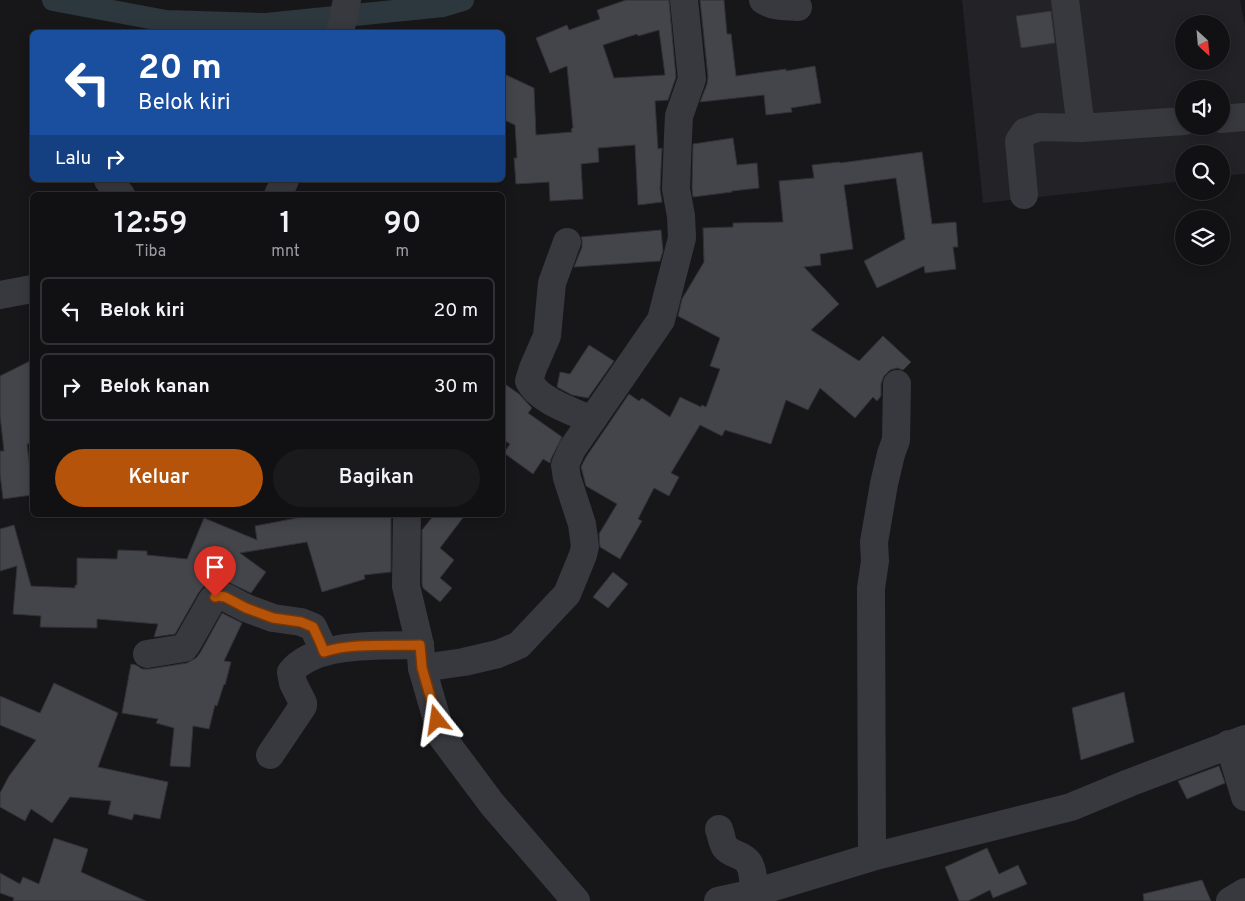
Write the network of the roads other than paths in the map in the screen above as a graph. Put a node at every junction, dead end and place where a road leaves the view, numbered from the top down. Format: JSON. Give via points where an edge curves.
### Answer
{"nodes":[{"id":1,"x":684,"y":0,"type":"edge"},
{"id":2,"x":763,"y":0,"type":"edge"},
{"id":3,"x":1065,"y":0,"type":"edge"},
{"id":4,"x":798,"y":7,"type":"dead end"},
{"id":5,"x":1245,"y":118,"type":"edge"},
{"id":6,"x":1230,"y":119,"type":"edge"},
{"id":7,"x":1175,"y":122,"type":"edge"},
{"id":8,"x":1081,"y":128,"type":"junction"},
{"id":9,"x":110,"y":182,"type":"edge"},
{"id":10,"x":118,"y":192,"type":"edge"},
{"id":11,"x":1024,"y":195,"type":"dead end"},
{"id":12,"x":566,"y":242,"type":"dead end"},
{"id":13,"x":30,"y":289,"type":"edge"},
{"id":14,"x":0,"y":295,"type":"edge"},
{"id":15,"x":897,"y":384,"type":"dead end"},
{"id":16,"x":592,"y":420,"type":"junction"},
{"id":17,"x":407,"y":517,"type":"edge"},
{"id":18,"x":324,"y":652,"type":"junction"},
{"id":19,"x":147,"y":654,"type":"dead end"},
{"id":20,"x":421,"y":656,"type":"junction"},
{"id":21,"x":1237,"y":742,"type":"edge"},
{"id":22,"x":270,"y":755,"type":"dead end"},
{"id":23,"x":1245,"y":797,"type":"edge"},
{"id":24,"x":719,"y":828,"type":"dead end"},
{"id":25,"x":872,"y":857,"type":"junction"},
{"id":26,"x":1245,"y":892,"type":"edge"},
{"id":27,"x":754,"y":893,"type":"junction"},
{"id":28,"x":576,"y":901,"type":"edge"},
{"id":29,"x":718,"y":901,"type":"edge"},
{"id":30,"x":1230,"y":901,"type":"edge"}],
"edges":[{"from":1,"to":16,"type":"street","via":[[692,79],[679,116],[676,188],[682,238],[661,320]]},
{"from":2,"to":4,"type":"street","via":[[777,6]]},
{"from":3,"to":8,"type":"street"},
{"from":5,"to":6,"type":"street"},
{"from":7,"to":8,"type":"street"},
{"from":8,"to":11,"type":"street","via":[[1040,128],[1025,132],[1019,141]]},
{"from":9,"to":10,"type":"street"},
{"from":12,"to":16,"type":"street","via":[[552,283],[547,336],[529,380],[542,396]]},
{"from":13,"to":14,"type":"street"},
{"from":15,"to":25,"type":"street","via":[[896,440],[878,513],[871,588]]},
{"from":16,"to":20,"type":"street","via":[[565,465],[585,546],[568,594],[519,646],[464,662]]},
{"from":17,"to":20,"type":"street","via":[[406,586]]},
{"from":18,"to":19,"type":"street","via":[[313,627],[273,618],[218,596],[212,600],[184,648]]},
{"from":18,"to":20,"type":"street","via":[[368,646]]},
{"from":18,"to":22,"type":"street","via":[[297,664],[291,672],[303,706]]},
{"from":20,"to":28,"type":"street","via":[[442,737],[492,804]]},
{"from":21,"to":23,"type":"street"},
{"from":21,"to":25,"type":"street","via":[[1071,807]]},
{"from":24,"to":27,"type":"street","via":[[725,847],[749,863]]},
{"from":25,"to":27,"type":"street"},
{"from":26,"to":30,"type":"street"},
{"from":27,"to":29,"type":"street"}]}
